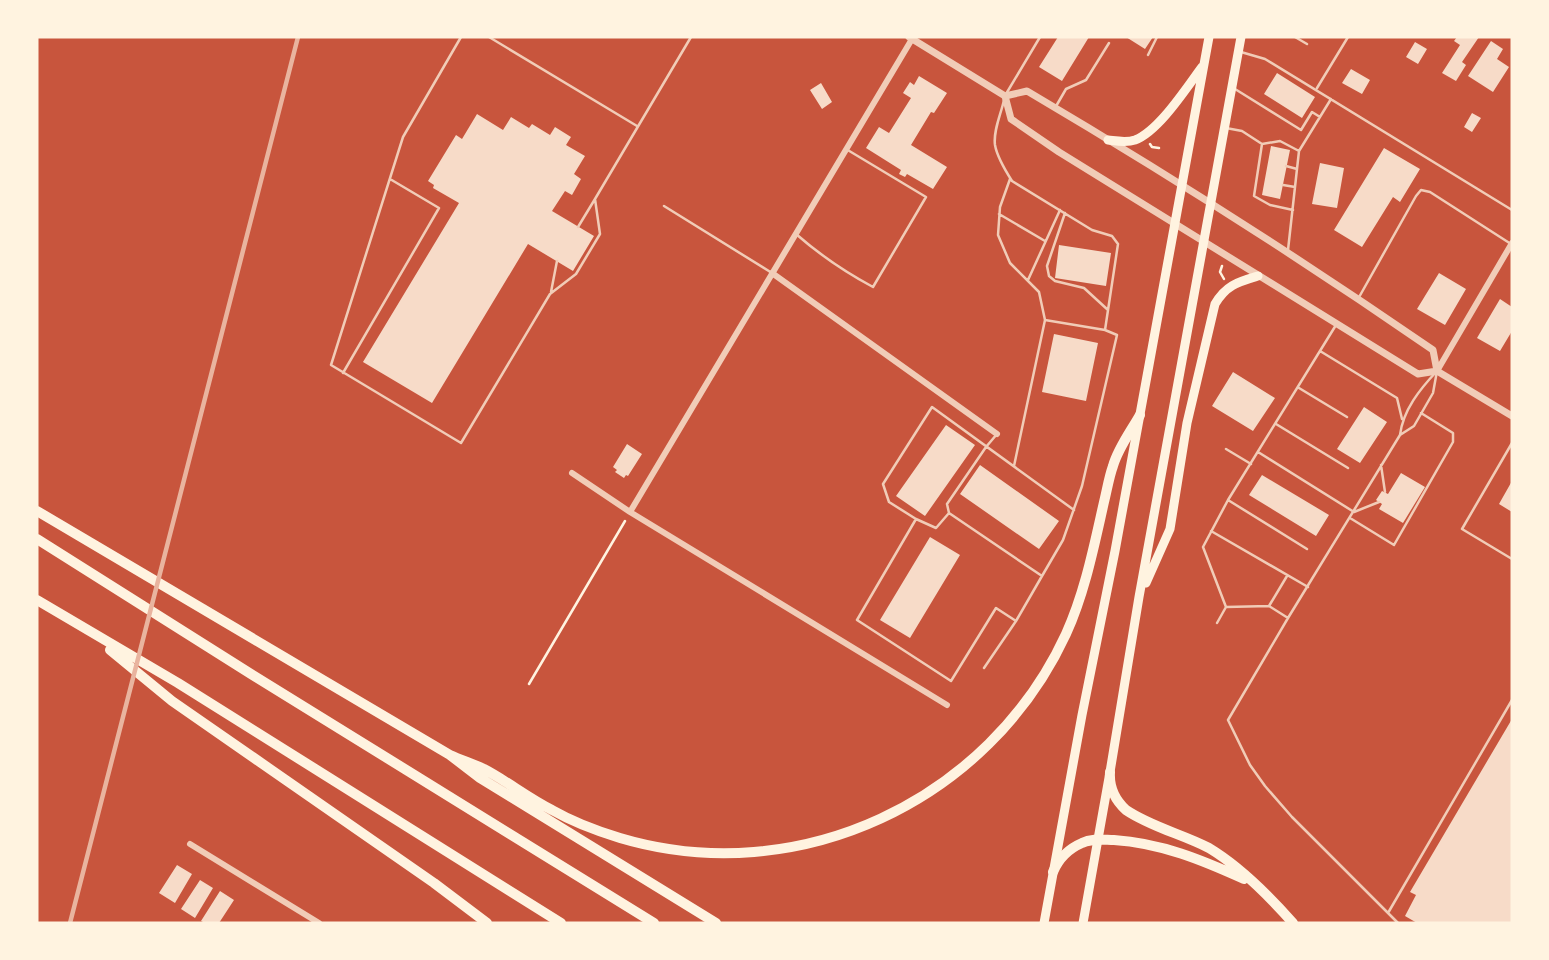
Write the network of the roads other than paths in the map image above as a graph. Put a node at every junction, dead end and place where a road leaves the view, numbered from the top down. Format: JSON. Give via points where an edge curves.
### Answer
{"nodes":[{"id":1,"x":461,"y":37,"type":"edge"},
{"id":2,"x":489,"y":37,"type":"edge"},
{"id":3,"x":691,"y":37,"type":"edge"},
{"id":4,"x":1040,"y":37,"type":"edge"},
{"id":5,"x":1157,"y":37,"type":"edge"},
{"id":6,"x":1209,"y":37,"type":"edge"},
{"id":7,"x":1241,"y":37,"type":"edge"},
{"id":8,"x":1295,"y":37,"type":"edge"},
{"id":9,"x":1348,"y":37,"type":"edge"},
{"id":10,"x":910,"y":38,"type":"edge"},
{"id":11,"x":1109,"y":43,"type":"dead end"},
{"id":12,"x":1307,"y":44,"type":"dead end"},
{"id":13,"x":1239,"y":51,"type":"junction"},
{"id":14,"x":1148,"y":55,"type":"dead end"},
{"id":15,"x":1203,"y":66,"type":"junction"},
{"id":16,"x":1233,"y":88,"type":"junction"},
{"id":17,"x":1316,"y":89,"type":"junction"},
{"id":18,"x":1005,"y":96,"type":"junction"},
{"id":19,"x":1331,"y":99,"type":"junction"},
{"id":20,"x":1055,"y":107,"type":"junction"},
{"id":21,"x":1320,"y":117,"type":"junction"},
{"id":22,"x":637,"y":126,"type":"junction"},
{"id":23,"x":1225,"y":128,"type":"junction"},
{"id":24,"x":1108,"y":140,"type":"junction"},
{"id":25,"x":1262,"y":144,"type":"junction"},
{"id":26,"x":846,"y":149,"type":"junction"},
{"id":27,"x":1299,"y":152,"type":"junction"},
{"id":28,"x":1260,"y":160,"type":"junction"},
{"id":29,"x":1268,"y":162,"type":"dead end"},
{"id":30,"x":1286,"y":166,"type":"dead end"},
{"id":31,"x":1297,"y":169,"type":"junction"},
{"id":32,"x":1010,"y":178,"type":"junction"},
{"id":33,"x":390,"y":179,"type":"junction"},
{"id":34,"x":1257,"y":179,"type":"junction"},
{"id":35,"x":1265,"y":181,"type":"dead end"},
{"id":36,"x":1181,"y":185,"type":"junction"},
{"id":37,"x":1283,"y":185,"type":"dead end"},
{"id":38,"x":1295,"y":187,"type":"junction"},
{"id":39,"x":594,"y":199,"type":"junction"},
{"id":40,"x":1212,"y":203,"type":"junction"},
{"id":41,"x":664,"y":206,"type":"dead end"},
{"id":42,"x":1060,"y":210,"type":"junction"},
{"id":43,"x":1293,"y":210,"type":"junction"},
{"id":44,"x":1512,"y":210,"type":"edge"},
{"id":45,"x":1065,"y":213,"type":"junction"},
{"id":46,"x":999,"y":214,"type":"junction"},
{"id":47,"x":1175,"y":223,"type":"junction"},
{"id":48,"x":578,"y":227,"type":"dead end"},
{"id":49,"x":796,"y":234,"type":"junction"},
{"id":50,"x":1045,"y":241,"type":"junction"},
{"id":51,"x":1205,"y":242,"type":"junction"},
{"id":52,"x":1512,"y":243,"type":"edge"},
{"id":53,"x":1287,"y":252,"type":"junction"},
{"id":54,"x":557,"y":261,"type":"dead end"},
{"id":55,"x":772,"y":273,"type":"junction"},
{"id":56,"x":1258,"y":276,"type":"junction"},
{"id":57,"x":1028,"y":280,"type":"junction"},
{"id":58,"x":550,"y":294,"type":"junction"},
{"id":59,"x":1358,"y":299,"type":"junction"},
{"id":60,"x":1108,"y":310,"type":"junction"},
{"id":61,"x":1045,"y":320,"type":"junction"},
{"id":62,"x":1336,"y":325,"type":"junction"},
{"id":63,"x":1105,"y":330,"type":"junction"},
{"id":64,"x":1320,"y":351,"type":"junction"},
{"id":65,"x":1437,"y":371,"type":"junction"},
{"id":66,"x":343,"y":373,"type":"junction"},
{"id":67,"x":1298,"y":387,"type":"junction"},
{"id":68,"x":1421,"y":413,"type":"junction"},
{"id":69,"x":1140,"y":415,"type":"junction"},
{"id":70,"x":1512,"y":416,"type":"edge"},
{"id":71,"x":1347,"y":417,"type":"dead end"},
{"id":72,"x":1402,"y":421,"type":"junction"},
{"id":73,"x":1275,"y":424,"type":"junction"},
{"id":74,"x":997,"y":434,"type":"joint"},
{"id":75,"x":1400,"y":435,"type":"junction"},
{"id":76,"x":1512,"y":443,"type":"edge"},
{"id":77,"x":986,"y":447,"type":"junction"},
{"id":78,"x":1226,"y":449,"type":"dead end"},
{"id":79,"x":1258,"y":452,"type":"junction"},
{"id":80,"x":1251,"y":464,"type":"junction"},
{"id":81,"x":1381,"y":465,"type":"junction"},
{"id":82,"x":1014,"y":466,"type":"junction"},
{"id":83,"x":1348,"y":468,"type":"dead end"},
{"id":84,"x":572,"y":473,"type":"dead end"},
{"id":85,"x":1385,"y":492,"type":"dead end"},
{"id":86,"x":1228,"y":500,"type":"junction"},
{"id":87,"x":1379,"y":502,"type":"dead end"},
{"id":88,"x":1074,"y":510,"type":"junction"},
{"id":89,"x":37,"y":511,"type":"edge"},
{"id":90,"x":630,"y":512,"type":"junction"},
{"id":91,"x":1354,"y":512,"type":"junction"},
{"id":92,"x":949,"y":513,"type":"junction"},
{"id":93,"x":1350,"y":518,"type":"junction"},
{"id":94,"x":916,"y":519,"type":"junction"},
{"id":95,"x":1211,"y":531,"type":"junction"},
{"id":96,"x":37,"y":539,"type":"edge"},
{"id":97,"x":1307,"y":549,"type":"dead end"},
{"id":98,"x":1512,"y":559,"type":"edge"},
{"id":99,"x":1288,"y":575,"type":"junction"},
{"id":100,"x":1042,"y":576,"type":"junction"},
{"id":101,"x":1308,"y":587,"type":"junction"},
{"id":102,"x":1139,"y":597,"type":"junction"},
{"id":103,"x":37,"y":600,"type":"edge"},
{"id":104,"x":1269,"y":606,"type":"junction"},
{"id":105,"x":1226,"y":607,"type":"junction"},
{"id":106,"x":1288,"y":618,"type":"junction"},
{"id":107,"x":1016,"y":621,"type":"junction"},
{"id":108,"x":1217,"y":623,"type":"dead end"},
{"id":109,"x":86,"y":631,"type":"junction"},
{"id":110,"x":984,"y":668,"type":"dead end"},
{"id":111,"x":1512,"y":700,"type":"edge"},
{"id":112,"x":947,"y":705,"type":"dead end"},
{"id":113,"x":450,"y":755,"type":"junction"},
{"id":114,"x":1110,"y":772,"type":"junction"},
{"id":115,"x":1097,"y":840,"type":"junction"},
{"id":116,"x":190,"y":844,"type":"dead end"},
{"id":117,"x":1053,"y":872,"type":"junction"},
{"id":118,"x":1252,"y":883,"type":"junction"},
{"id":119,"x":1388,"y":913,"type":"junction"},
{"id":120,"x":319,"y":923,"type":"edge"},
{"id":121,"x":486,"y":923,"type":"edge"},
{"id":122,"x":561,"y":923,"type":"edge"},
{"id":123,"x":654,"y":923,"type":"edge"},
{"id":124,"x":716,"y":923,"type":"edge"},
{"id":125,"x":1044,"y":923,"type":"edge"},
{"id":126,"x":1083,"y":923,"type":"edge"},
{"id":127,"x":1293,"y":923,"type":"edge"},
{"id":128,"x":1398,"y":923,"type":"edge"}],
"edges":[{"from":1,"to":33,"type":"lane","via":[[403,137]]},
{"from":2,"to":22,"type":"lane"},
{"from":3,"to":22,"type":"lane"},
{"from":4,"to":18,"type":"lane"},
{"from":5,"to":14,"type":"lane"},
{"from":6,"to":15,"type":"main road"},
{"from":7,"to":13,"type":"main road"},
{"from":8,"to":12,"type":"lane"},
{"from":9,"to":17,"type":"lane"},
{"from":10,"to":18,"type":"street"},
{"from":10,"to":26,"type":"street"},
{"from":11,"to":20,"type":"lane","via":[[1086,80],[1066,89]]},
{"from":13,"to":16,"type":"main road"},
{"from":13,"to":17,"type":"lane","via":[[1265,59]]},
{"from":15,"to":24,"type":"main road","via":[[1146,134],[1127,142]]},
{"from":15,"to":36,"type":"main road"},
{"from":16,"to":21,"type":"lane","via":[[1301,130],[1312,112]]},
{"from":16,"to":23,"type":"main road"},
{"from":17,"to":19,"type":"lane"},
{"from":18,"to":20,"type":"street","via":[[1027,91]]},
{"from":18,"to":32,"type":"lane","via":[[995,145]]},
{"from":18,"to":47,"type":"street","via":[[1011,119]]},
{"from":19,"to":21,"type":"lane"},
{"from":19,"to":44,"type":"lane"},
{"from":20,"to":24,"type":"street"},
{"from":21,"to":27,"type":"lane"},
{"from":22,"to":39,"type":"lane"},
{"from":23,"to":25,"type":"lane","via":[[1242,131]]},
{"from":23,"to":40,"type":"main road"},
{"from":24,"to":36,"type":"street"},
{"from":25,"to":27,"type":"lane","via":[[1280,141]]},
{"from":25,"to":28,"type":"lane"},
{"from":26,"to":49,"type":"street"},
{"from":26,"to":49,"type":"lane","via":[[926,197],[873,287]]},
{"from":27,"to":31,"type":"lane"},
{"from":28,"to":29,"type":"lane"},
{"from":28,"to":34,"type":"lane"},
{"from":30,"to":31,"type":"lane"},
{"from":31,"to":38,"type":"lane"},
{"from":32,"to":42,"type":"lane"},
{"from":32,"to":46,"type":"lane"},
{"from":33,"to":66,"type":"lane","via":[[331,365]]},
{"from":33,"to":66,"type":"lane","via":[[439,208]]},
{"from":34,"to":35,"type":"lane"},
{"from":34,"to":43,"type":"lane","via":[[1254,196]]},
{"from":36,"to":40,"type":"street"},
{"from":36,"to":47,"type":"main road"},
{"from":37,"to":38,"type":"lane"},
{"from":38,"to":43,"type":"lane"},
{"from":39,"to":48,"type":"lane"},
{"from":39,"to":58,"type":"lane","via":[[600,234],[576,274]]},
{"from":40,"to":51,"type":"main road"},
{"from":40,"to":53,"type":"street"},
{"from":41,"to":55,"type":"lane"},
{"from":42,"to":45,"type":"lane"},
{"from":42,"to":50,"type":"lane"},
{"from":43,"to":53,"type":"lane"},
{"from":45,"to":60,"type":"lane","via":[[1112,236],[1118,244]]},
{"from":45,"to":60,"type":"lane","via":[[1047,266],[1049,276],[1084,288]]},
{"from":46,"to":50,"type":"lane"},
{"from":46,"to":57,"type":"lane","via":[[998,235],[1010,262]]},
{"from":47,"to":51,"type":"street"},
{"from":47,"to":69,"type":"main road"},
{"from":49,"to":55,"type":"street"},
{"from":50,"to":57,"type":"lane"},
{"from":51,"to":56,"type":"street"},
{"from":51,"to":102,"type":"main road"},
{"from":52,"to":59,"type":"lane","via":[[1421,190]]},
{"from":52,"to":65,"type":"street"},
{"from":53,"to":59,"type":"street"},
{"from":54,"to":58,"type":"lane"},
{"from":55,"to":74,"type":"street"},
{"from":55,"to":90,"type":"street"},
{"from":56,"to":62,"type":"street"},
{"from":56,"to":102,"type":"main road","via":[[1233,285],[1214,304],[1170,529]]},
{"from":57,"to":61,"type":"lane","via":[[1040,292]]},
{"from":58,"to":66,"type":"lane","via":[[461,443]]},
{"from":59,"to":65,"type":"street","via":[[1433,350]]},
{"from":60,"to":63,"type":"lane"},
{"from":61,"to":63,"type":"lane"},
{"from":61,"to":82,"type":"lane"},
{"from":62,"to":64,"type":"lane"},
{"from":62,"to":65,"type":"street","via":[[1418,374]]},
{"from":63,"to":88,"type":"lane","via":[[1117,335]]},
{"from":64,"to":67,"type":"lane"},
{"from":64,"to":72,"type":"lane","via":[[1398,398]]},
{"from":65,"to":68,"type":"lane","via":[[1433,393]]},
{"from":65,"to":70,"type":"street"},
{"from":65,"to":72,"type":"lane"},
{"from":67,"to":71,"type":"lane"},
{"from":67,"to":73,"type":"lane"},
{"from":68,"to":75,"type":"lane","via":[[1414,426]]},
{"from":68,"to":93,"type":"lane","via":[[1453,433],[1453,442],[1394,545]]},
{"from":69,"to":113,"type":"highway","via":[[1113,464],[1076,609],[1039,684],[996,738],[962,768],[887,815],[846,833],[788,847],[740,853],[684,851],[599,831]]},
{"from":69,"to":117,"type":"main road"},
{"from":72,"to":75,"type":"lane"},
{"from":73,"to":79,"type":"lane"},
{"from":73,"to":83,"type":"lane"},
{"from":74,"to":77,"type":"lane"},
{"from":75,"to":81,"type":"lane"},
{"from":76,"to":98,"type":"lane","via":[[1462,529]]},
{"from":77,"to":82,"type":"lane"},
{"from":77,"to":92,"type":"lane","via":[[947,504]]},
{"from":77,"to":94,"type":"lane","via":[[932,407],[883,484],[889,502]]},
{"from":78,"to":80,"type":"lane"},
{"from":79,"to":80,"type":"lane"},
{"from":79,"to":91,"type":"lane"},
{"from":80,"to":86,"type":"lane"},
{"from":81,"to":85,"type":"lane"},
{"from":81,"to":91,"type":"lane"},
{"from":82,"to":88,"type":"lane"},
{"from":84,"to":90,"type":"street"},
{"from":86,"to":95,"type":"lane"},
{"from":86,"to":97,"type":"lane"},
{"from":87,"to":91,"type":"lane"},
{"from":88,"to":100,"type":"lane"},
{"from":89,"to":113,"type":"highway"},
{"from":90,"to":112,"type":"street"},
{"from":91,"to":93,"type":"lane"},
{"from":92,"to":94,"type":"lane","via":[[936,528]]},
{"from":92,"to":100,"type":"lane"},
{"from":93,"to":101,"type":"lane"},
{"from":94,"to":107,"type":"lane","via":[[857,621],[951,681],[996,608]]},
{"from":95,"to":99,"type":"lane"},
{"from":95,"to":105,"type":"lane","via":[[1203,547]]},
{"from":96,"to":123,"type":"highway"},
{"from":99,"to":101,"type":"lane"},
{"from":99,"to":104,"type":"lane"},
{"from":100,"to":107,"type":"lane"},
{"from":101,"to":106,"type":"lane"},
{"from":102,"to":114,"type":"main road"},
{"from":103,"to":109,"type":"highway"},
{"from":104,"to":105,"type":"lane"},
{"from":104,"to":106,"type":"lane"},
{"from":105,"to":108,"type":"lane"},
{"from":106,"to":119,"type":"lane","via":[[1228,719],[1265,786]]},
{"from":107,"to":110,"type":"lane"},
{"from":109,"to":121,"type":"highway","via":[[172,701]]},
{"from":109,"to":122,"type":"highway","via":[[178,683]]},
{"from":111,"to":119,"type":"lane"},
{"from":113,"to":124,"type":"highway"},
{"from":114,"to":115,"type":"main road"},
{"from":114,"to":118,"type":"highway","via":[[1110,787],[1126,810],[1207,847],[1233,863]]},
{"from":115,"to":117,"type":"highway","via":[[1071,848]]},
{"from":115,"to":118,"type":"highway","via":[[1163,847]]},
{"from":115,"to":126,"type":"main road"},
{"from":116,"to":120,"type":"street"},
{"from":117,"to":125,"type":"main road"},
{"from":118,"to":127,"type":"highway"},
{"from":119,"to":128,"type":"lane"}]}
